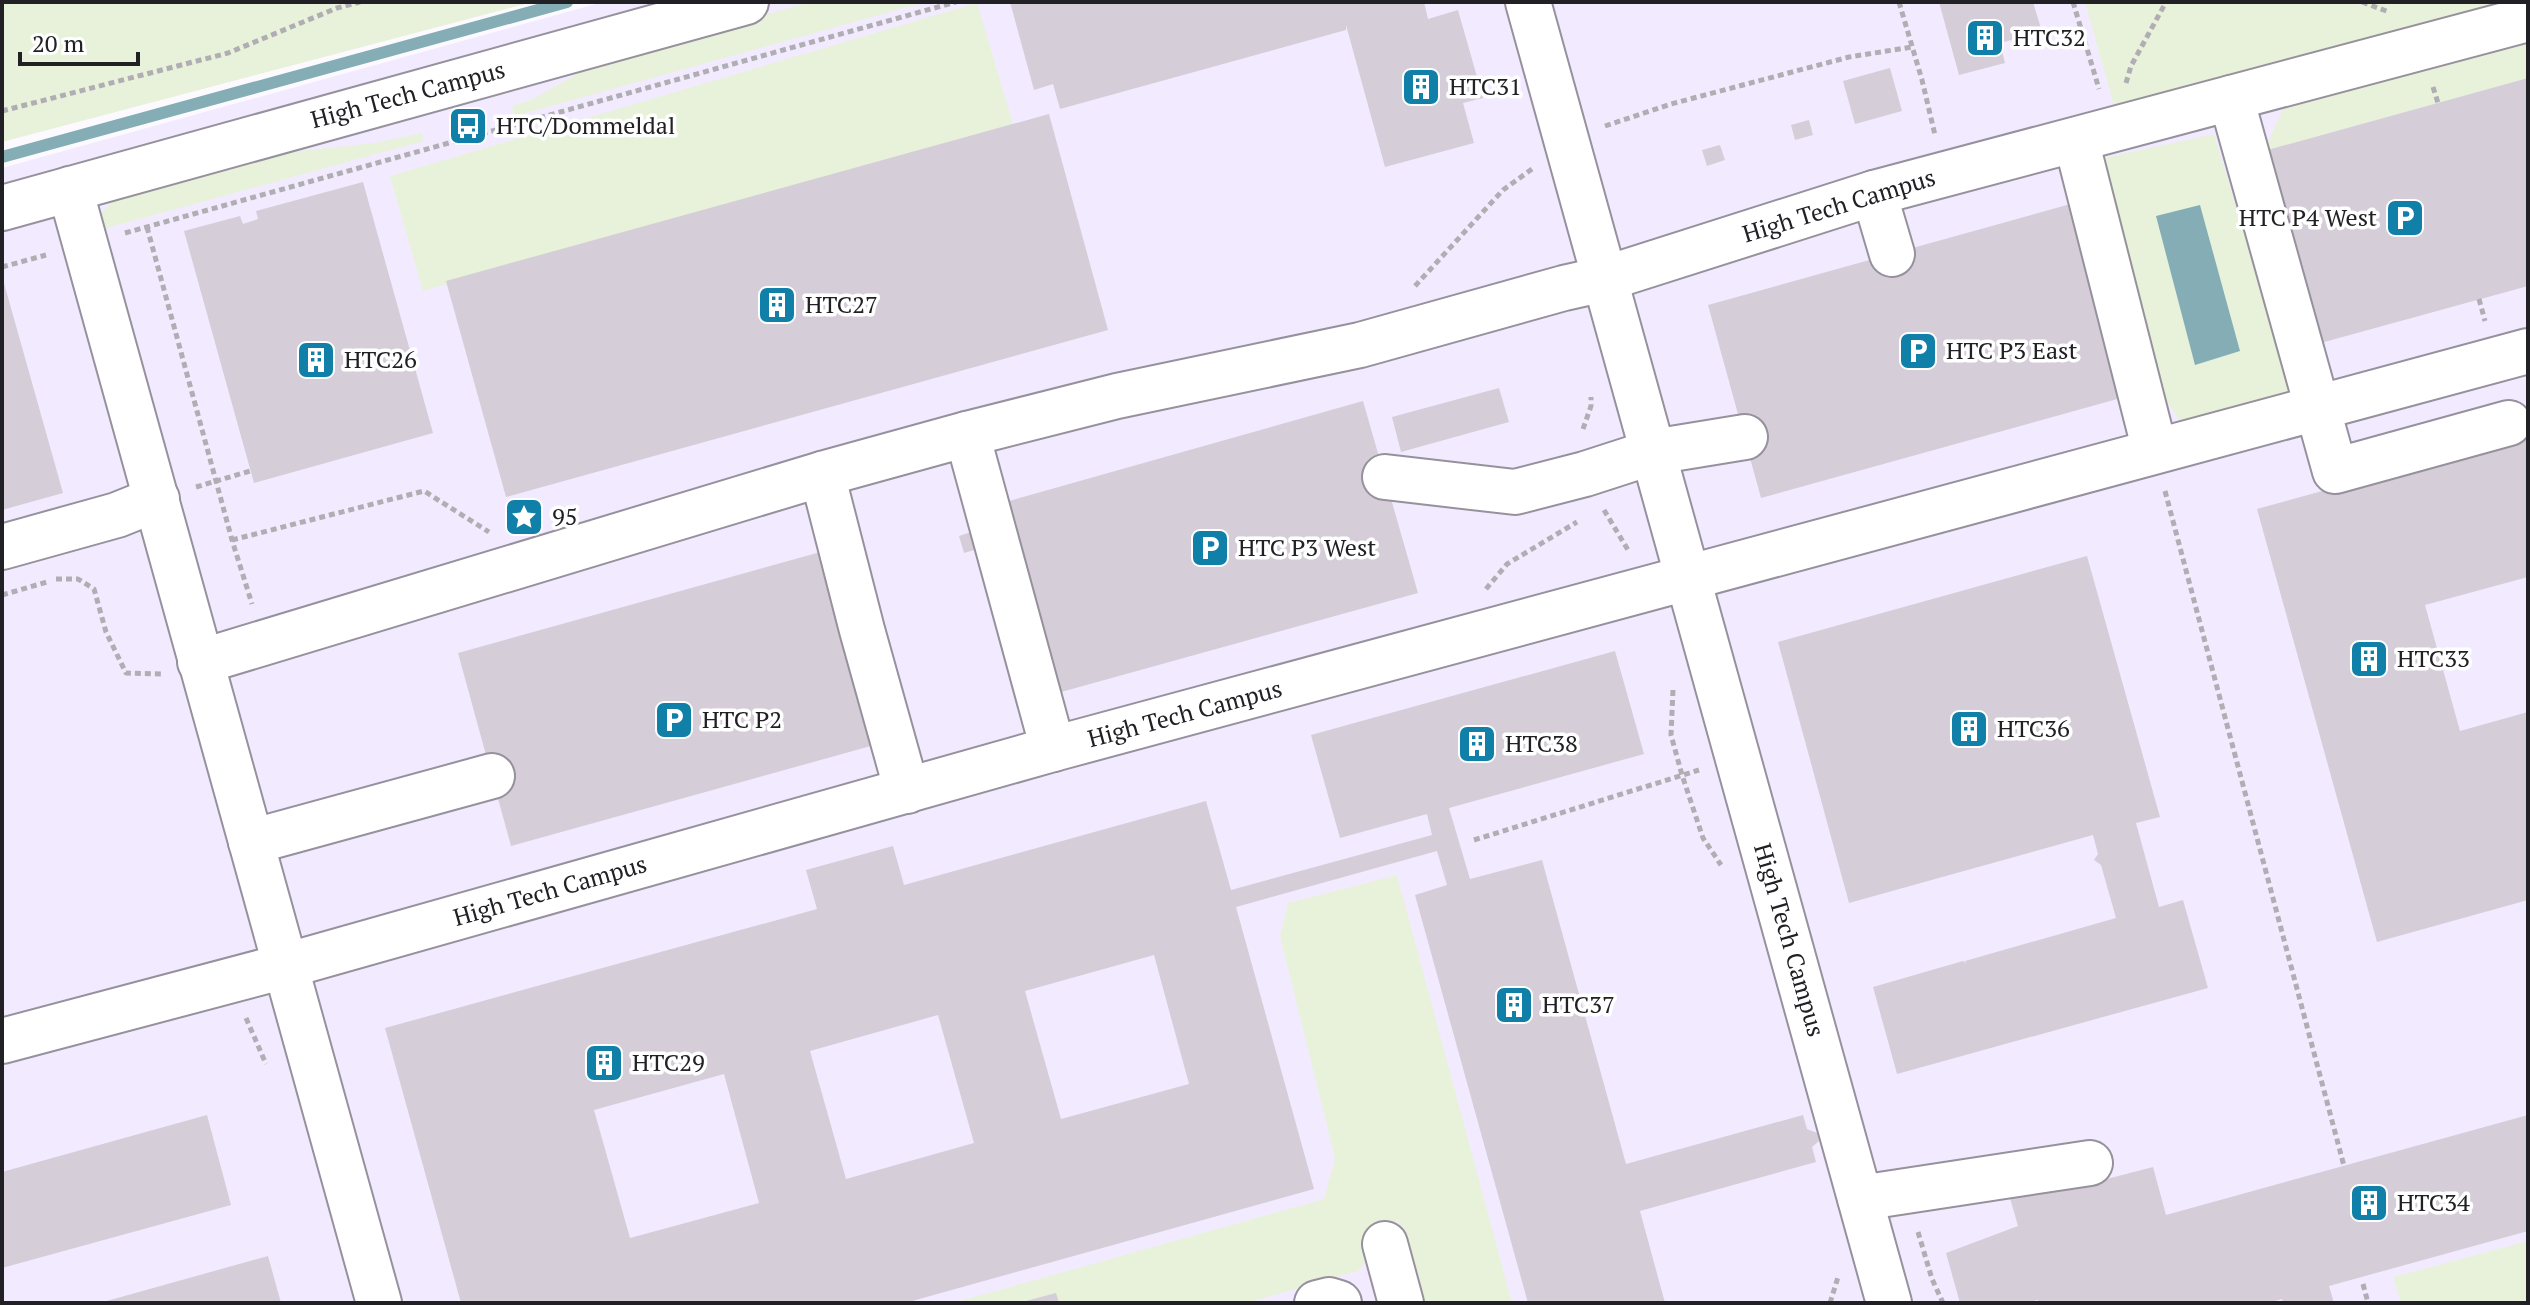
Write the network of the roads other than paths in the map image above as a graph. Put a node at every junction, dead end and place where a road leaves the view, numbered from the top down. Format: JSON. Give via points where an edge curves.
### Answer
{"nodes":[{"id":1,"x":746,"y":2,"type":"edge"},
{"id":2,"x":1528,"y":2,"type":"edge"},
{"id":3,"x":2528,"y":19,"type":"edge"},
{"id":4,"x":2231,"y":98,"type":"junction"},
{"id":5,"x":2094,"y":135,"type":"junction"},
{"id":6,"x":70,"y":189,"type":"junction"},
{"id":7,"x":1874,"y":193,"type":"junction"},
{"id":8,"x":2,"y":208,"type":"edge"},
{"id":9,"x":1892,"y":254,"type":"dead end"},
{"id":10,"x":1604,"y":279,"type":"junction"},
{"id":11,"x":2528,"y":351,"type":"edge"},
{"id":12,"x":2317,"y":407,"type":"junction"},
{"id":13,"x":2509,"y":423,"type":"dead end"},
{"id":14,"x":967,"y":434,"type":"junction"},
{"id":15,"x":1745,"y":437,"type":"dead end"},
{"id":16,"x":2155,"y":451,"type":"junction"},
{"id":17,"x":1653,"y":452,"type":"junction"},
{"id":18,"x":822,"y":474,"type":"junction"},
{"id":19,"x":1385,"y":477,"type":"dead end"},
{"id":20,"x":157,"y":499,"type":"junction"},
{"id":21,"x":2,"y":547,"type":"edge"},
{"id":22,"x":1687,"y":578,"type":"junction"},
{"id":23,"x":200,"y":662,"type":"junction"},
{"id":24,"x":1053,"y":749,"type":"junction"},
{"id":25,"x":492,"y":776,"type":"dead end"},
{"id":26,"x":907,"y":791,"type":"junction"},
{"id":27,"x":251,"y":842,"type":"junction"},
{"id":28,"x":285,"y":966,"type":"junction"},
{"id":29,"x":2,"y":1041,"type":"edge"},
{"id":30,"x":2090,"y":1163,"type":"dead end"},
{"id":31,"x":1860,"y":1198,"type":"junction"},
{"id":32,"x":1385,"y":1244,"type":"dead end"},
{"id":33,"x":379,"y":1303,"type":"edge"},
{"id":34,"x":1317,"y":1303,"type":"edge"},
{"id":35,"x":1339,"y":1303,"type":"edge"},
{"id":36,"x":1401,"y":1303,"type":"edge"},
{"id":37,"x":1889,"y":1303,"type":"edge"}],
"edges":[{"from":1,"to":6,"type":"street","name":"High Tech Campus"},
{"from":2,"to":10,"type":"street","name":"High Tech Campus"},
{"from":3,"to":4,"type":"street","name":"High Tech Campus"},
{"from":4,"to":5,"type":"street","name":"High Tech Campus"},
{"from":4,"to":12,"type":"street"},
{"from":5,"to":7,"type":"street","name":"High Tech Campus"},
{"from":5,"to":16,"type":"street"},
{"from":6,"to":8,"type":"street","name":"High Tech Campus"},
{"from":6,"to":20,"type":"street"},
{"from":7,"to":9,"type":"street"},
{"from":7,"to":10,"type":"street","name":"High Tech Campus"},
{"from":10,"to":14,"type":"street","name":"High Tech Campus","via":[[1360,345]]},
{"from":10,"to":17,"type":"street","name":"High Tech Campus"},
{"from":11,"to":12,"type":"street","name":"High Tech Campus"},
{"from":12,"to":13,"type":"street","via":[[2335,471]]},
{"from":12,"to":16,"type":"street","name":"High Tech Campus"},
{"from":14,"to":18,"type":"street","name":"High Tech Campus"},
{"from":14,"to":24,"type":"street"},
{"from":15,"to":17,"type":"street"},
{"from":16,"to":22,"type":"street","name":"High Tech Campus"},
{"from":17,"to":19,"type":"street","via":[[1515,492]]},
{"from":17,"to":22,"type":"street","name":"High Tech Campus"},
{"from":18,"to":23,"type":"street","name":"High Tech Campus"},
{"from":18,"to":26,"type":"street"},
{"from":20,"to":21,"type":"street"},
{"from":20,"to":23,"type":"street"},
{"from":22,"to":24,"type":"street","name":"High Tech Campus"},
{"from":22,"to":31,"type":"street","name":"High Tech Campus"},
{"from":23,"to":27,"type":"street"},
{"from":24,"to":26,"type":"street","name":"High Tech Campus"},
{"from":25,"to":27,"type":"street"},
{"from":26,"to":28,"type":"street","name":"High Tech Campus"},
{"from":27,"to":28,"type":"street"},
{"from":28,"to":29,"type":"street","name":"High Tech Campus"},
{"from":28,"to":33,"type":"street"},
{"from":30,"to":31,"type":"street"},
{"from":31,"to":37,"type":"street","name":"High Tech Campus"},
{"from":32,"to":36,"type":"street"},
{"from":34,"to":35,"type":"street"}]}
